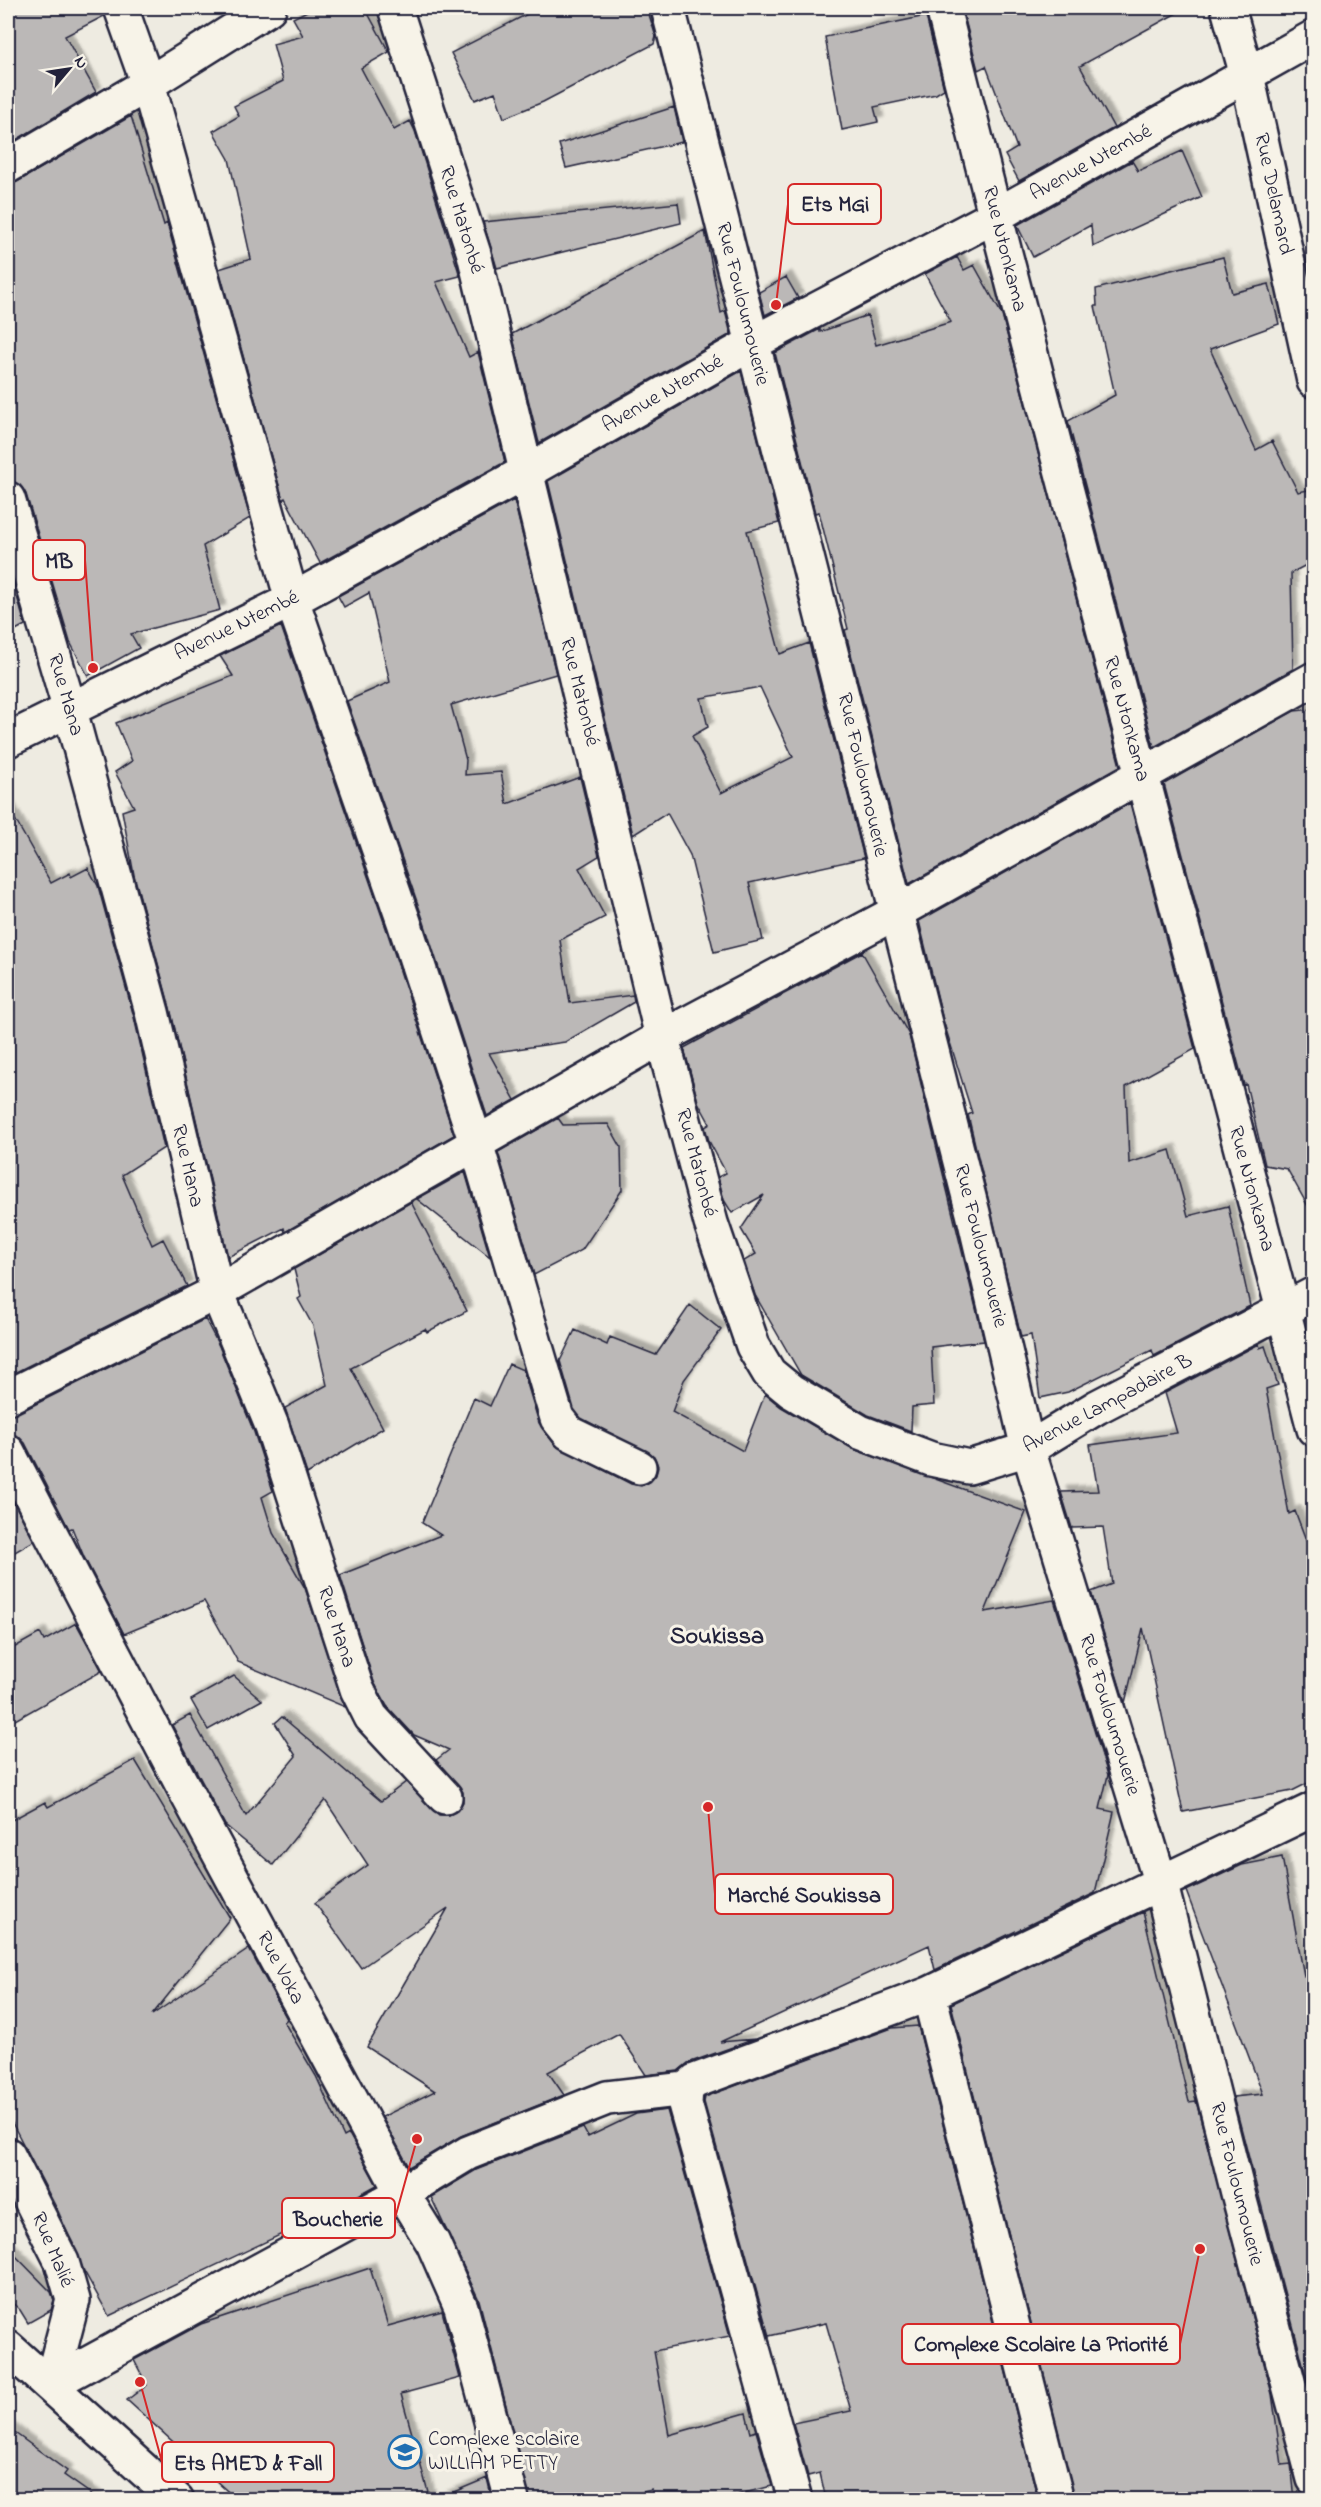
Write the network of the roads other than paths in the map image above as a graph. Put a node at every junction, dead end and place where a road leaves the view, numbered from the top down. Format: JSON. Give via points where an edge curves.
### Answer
{"nodes":[{"id":1,"x":121,"y":8,"type":"edge"},
{"id":2,"x":269,"y":8,"type":"edge"},
{"id":3,"x":395,"y":8,"type":"edge"},
{"id":4,"x":668,"y":8,"type":"edge"},
{"id":5,"x":943,"y":8,"type":"edge"},
{"id":6,"x":1228,"y":8,"type":"edge"},
{"id":7,"x":1314,"y":37,"type":"edge"},
{"id":8,"x":1247,"y":75,"type":"junction"},
{"id":9,"x":148,"y":84,"type":"junction"},
{"id":10,"x":8,"y":166,"type":"edge"},
{"id":11,"x":995,"y":216,"type":"junction"},
{"id":12,"x":752,"y":344,"type":"junction"},
{"id":13,"x":1314,"y":381,"type":"edge"},
{"id":14,"x":525,"y":472,"type":"junction"},
{"id":15,"x":8,"y":499,"type":"edge"},
{"id":16,"x":292,"y":600,"type":"junction"},
{"id":17,"x":1314,"y":679,"type":"edge"},
{"id":18,"x":69,"y":707,"type":"junction"},
{"id":19,"x":8,"y":740,"type":"edge"},
{"id":20,"x":1141,"y":774,"type":"junction"},
{"id":21,"x":895,"y":913,"type":"junction"},
{"id":22,"x":662,"y":1037,"type":"junction"},
{"id":23,"x":476,"y":1143,"type":"junction"},
{"id":24,"x":217,"y":1292,"type":"junction"},
{"id":25,"x":1314,"y":1294,"type":"edge"},
{"id":26,"x":1283,"y":1312,"type":"junction"},
{"id":27,"x":769,"y":1373,"type":"joint"},
{"id":28,"x":8,"y":1396,"type":"edge"},
{"id":29,"x":1314,"y":1429,"type":"edge"},
{"id":30,"x":1028,"y":1449,"type":"junction"},
{"id":31,"x":8,"y":1452,"type":"edge"},
{"id":32,"x":639,"y":1467,"type":"dead end"},
{"id":33,"x":445,"y":1797,"type":"dead end"},
{"id":34,"x":1314,"y":1809,"type":"edge"},
{"id":35,"x":1160,"y":1881,"type":"junction"},
{"id":36,"x":928,"y":1994,"type":"junction"},
{"id":37,"x":686,"y":2089,"type":"junction"},
{"id":38,"x":8,"y":2155,"type":"edge"},
{"id":39,"x":402,"y":2193,"type":"junction"},
{"id":40,"x":8,"y":2348,"type":"edge"},
{"id":41,"x":51,"y":2384,"type":"junction"},
{"id":42,"x":1314,"y":2479,"type":"edge"},
{"id":43,"x":177,"y":2499,"type":"edge"},
{"id":44,"x":512,"y":2499,"type":"edge"},
{"id":45,"x":795,"y":2499,"type":"edge"},
{"id":46,"x":1057,"y":2499,"type":"edge"}],
"edges":[{"from":1,"to":9,"type":"street"},
{"from":2,"to":9,"type":"street"},
{"from":3,"to":14,"type":"street","name":"Rue Matonbé","via":[[474,254]]},
{"from":4,"to":12,"type":"street","name":"Rue Fouloumouerie"},
{"from":5,"to":11,"type":"street","name":"Rue Ntonkama"},
{"from":6,"to":8,"type":"street","name":"Rue Delamard"},
{"from":7,"to":8,"type":"street","name":"Avenue Ntembé"},
{"from":8,"to":11,"type":"street","name":"Avenue Ntembé"},
{"from":8,"to":13,"type":"street","name":"Rue Delamard"},
{"from":9,"to":10,"type":"street"},
{"from":9,"to":16,"type":"street"},
{"from":11,"to":12,"type":"street","name":"Avenue Ntembé"},
{"from":11,"to":20,"type":"street","name":"Rue Ntonkama"},
{"from":12,"to":14,"type":"street","name":"Avenue Ntembé"},
{"from":12,"to":21,"type":"street","name":"Rue Fouloumouerie","via":[[835,661]]},
{"from":14,"to":16,"type":"street","name":"Avenue Ntembé"},
{"from":14,"to":22,"type":"street","name":"Rue Matonbé"},
{"from":15,"to":18,"type":"street","name":"Rue Mana"},
{"from":16,"to":18,"type":"street","name":"Avenue Ntembé"},
{"from":16,"to":23,"type":"street"},
{"from":17,"to":20,"type":"street"},
{"from":18,"to":19,"type":"street","name":"Avenue Ntembé"},
{"from":18,"to":24,"type":"street","name":"Rue Mana","via":[[152,1012]]},
{"from":20,"to":21,"type":"street"},
{"from":20,"to":26,"type":"street","name":"Rue Ntonkama"},
{"from":21,"to":22,"type":"street"},
{"from":21,"to":30,"type":"street","name":"Rue Fouloumouerie","via":[[973,1213]]},
{"from":22,"to":23,"type":"street"},
{"from":22,"to":27,"type":"street","name":"Rue Matonbé","via":[[711,1223],[753,1346]]},
{"from":23,"to":24,"type":"street"},
{"from":23,"to":32,"type":"street","via":[[557,1418],[568,1433]]},
{"from":24,"to":28,"type":"street"},
{"from":24,"to":33,"type":"street","name":"Rue Mana","via":[[272,1426],[357,1689],[371,1717]]},
{"from":25,"to":26,"type":"street","name":"Avenue Lampadaire B"},
{"from":26,"to":29,"type":"street","name":"Rue Ntonkama"},
{"from":26,"to":30,"type":"street","name":"Avenue Lampadaire B","via":[[1097,1407]]},
{"from":27,"to":30,"type":"street","name":"Avenue Lampadaire B","via":[[791,1391],[860,1432],[931,1459],[969,1467]]},
{"from":30,"to":35,"type":"street","name":"Rue Fouloumouerie"},
{"from":31,"to":39,"type":"street","name":"Rue Voka"},
{"from":34,"to":35,"type":"street"},
{"from":35,"to":36,"type":"street"},
{"from":35,"to":42,"type":"street","name":"Rue Fouloumouerie"},
{"from":36,"to":37,"type":"street","via":[[695,2081]]},
{"from":36,"to":46,"type":"street"},
{"from":37,"to":39,"type":"street","via":[[607,2098],[587,2105],[468,2153]]},
{"from":37,"to":45,"type":"street","via":[[685,2104]]},
{"from":38,"to":41,"type":"street","name":"Rue Malié","via":[[62,2262],[73,2300]]},
{"from":39,"to":41,"type":"street"},
{"from":39,"to":44,"type":"street","name":"Rue Voka","via":[[433,2242],[461,2307]]},
{"from":40,"to":41,"type":"street"},
{"from":41,"to":43,"type":"street"}]}
